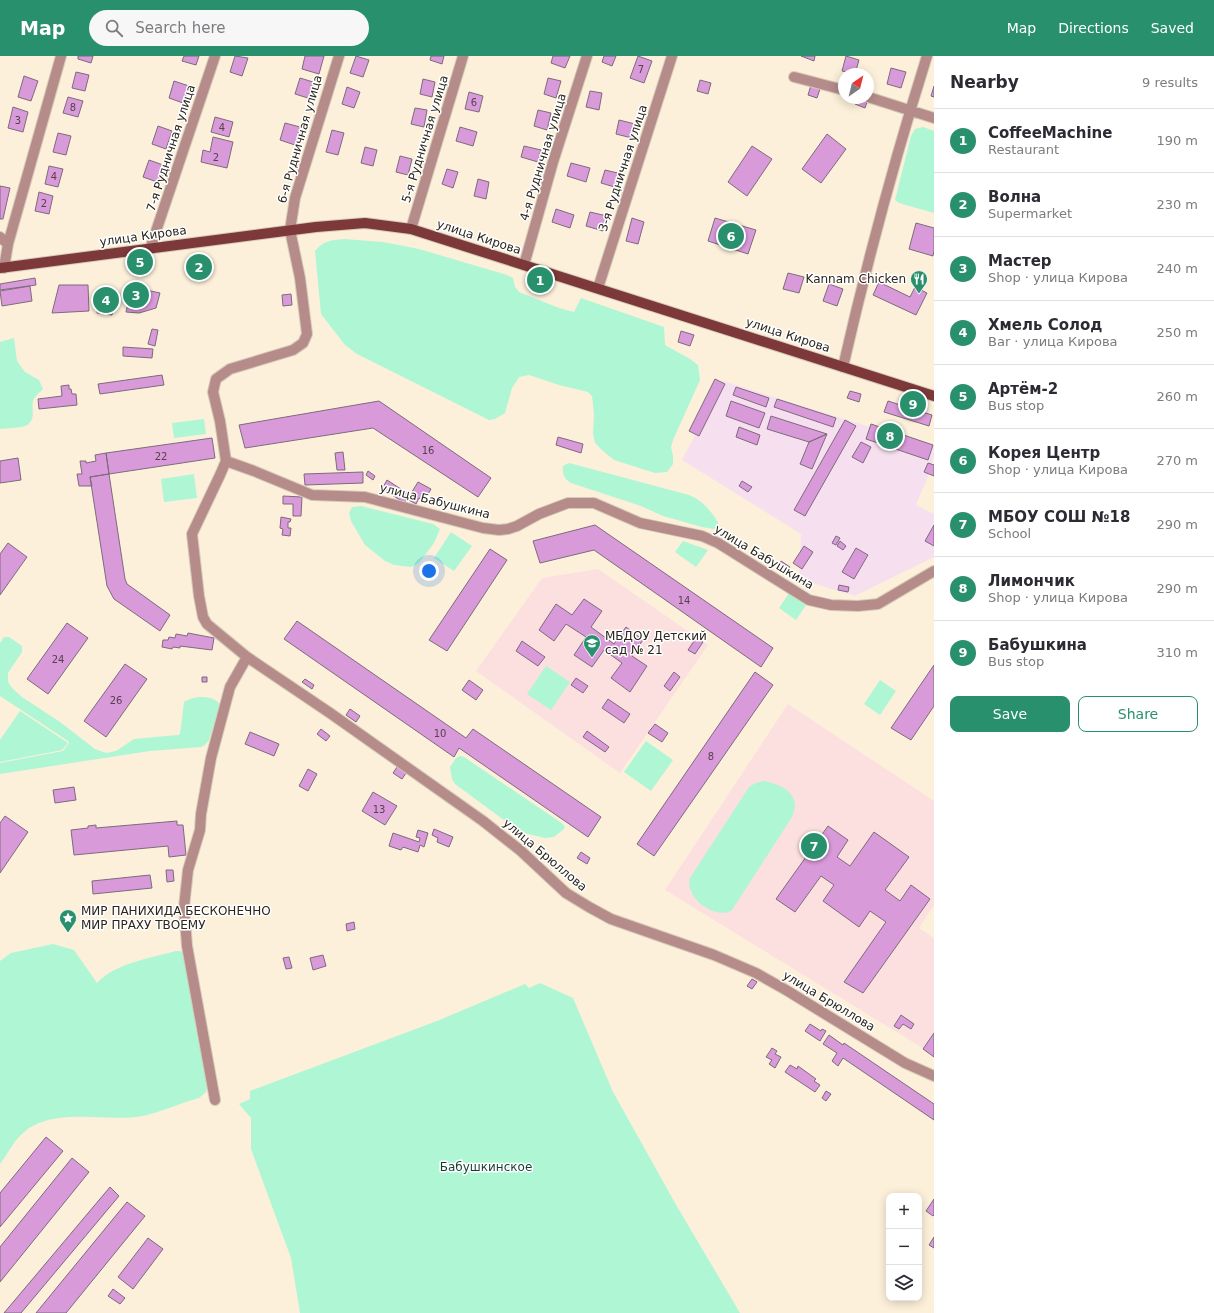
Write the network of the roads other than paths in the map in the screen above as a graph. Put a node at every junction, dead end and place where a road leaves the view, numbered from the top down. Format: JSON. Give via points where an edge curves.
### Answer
{"nodes":[{"id":1,"x":61,"y":56,"type":"edge"},
{"id":2,"x":215,"y":56,"type":"edge"},
{"id":3,"x":338,"y":56,"type":"edge"},
{"id":4,"x":463,"y":56,"type":"edge"},
{"id":5,"x":587,"y":56,"type":"edge"},
{"id":6,"x":672,"y":56,"type":"edge"},
{"id":7,"x":927,"y":56,"type":"edge"},
{"id":8,"x":794,"y":77,"type":"dead end"},
{"id":9,"x":838,"y":88,"type":"edge"},
{"id":10,"x":874,"y":99,"type":"edge"},
{"id":11,"x":910,"y":110,"type":"junction"},
{"id":12,"x":934,"y":118,"type":"edge"},
{"id":13,"x":411,"y":229,"type":"junction"},
{"id":14,"x":290,"y":230,"type":"junction"},
{"id":15,"x":4,"y":240,"type":"edge"},
{"id":16,"x":150,"y":249,"type":"junction"},
{"id":17,"x":524,"y":265,"type":"junction"},
{"id":18,"x":2,"y":268,"type":"edge"},
{"id":19,"x":598,"y":288,"type":"junction"},
{"id":20,"x":843,"y":367,"type":"junction"},
{"id":21,"x":934,"y":396,"type":"edge"},
{"id":22,"x":226,"y":461,"type":"junction"},
{"id":23,"x":934,"y":571,"type":"edge"},
{"id":24,"x":247,"y":657,"type":"junction"},
{"id":25,"x":934,"y":1076,"type":"edge"},
{"id":26,"x":215,"y":1100,"type":"dead end"}],
"edges":[{"from":1,"to":15,"type":"street"},
{"from":2,"to":16,"type":"street","name":"7-я Рудничная улица"},
{"from":3,"to":14,"type":"street","name":"6-я Рудничная улица","via":[[294,198]]},
{"from":4,"to":13,"type":"street","name":"5-я Рудничная улица"},
{"from":5,"to":17,"type":"street","name":"4-я Рудничная улица"},
{"from":6,"to":19,"type":"street","name":"3-я Рудничная улица"},
{"from":7,"to":11,"type":"street"},
{"from":8,"to":9,"type":"street"},
{"from":10,"to":11,"type":"street"},
{"from":11,"to":12,"type":"street"},
{"from":11,"to":20,"type":"street"},
{"from":13,"to":14,"type":"main road","name":"улица Кирова","via":[[365,223]]},
{"from":13,"to":17,"type":"main road","name":"улица Кирова"},
{"from":14,"to":16,"type":"main road","name":"улица Кирова"},
{"from":14,"to":22,"type":"street","via":[[300,278],[307,334],[302,343],[293,350],[230,369],[216,379],[213,392]]},
{"from":15,"to":18,"type":"street"},
{"from":16,"to":18,"type":"main road","name":"улица Кирова"},
{"from":17,"to":19,"type":"main road","name":"улица Кирова"},
{"from":19,"to":20,"type":"main road","name":"улица Кирова"},
{"from":20,"to":21,"type":"main road","name":"улица Кирова"},
{"from":22,"to":23,"type":"street","name":"улица Бабушкина","via":[[312,495],[365,497],[499,530],[517,526],[568,503],[594,503],[640,523],[702,536],[718,543],[809,600],[838,605],[878,604]]},
{"from":22,"to":24,"type":"street","via":[[192,534],[193,552],[203,616],[207,624]]},
{"from":24,"to":25,"type":"street","name":"улица Брюллова","via":[[483,821],[521,851],[566,893],[589,908],[616,921],[714,955],[756,973],[905,1063]]},
{"from":24,"to":26,"type":"street","via":[[230,687],[211,758],[200,830],[188,870],[184,907],[187,946]]}]}
